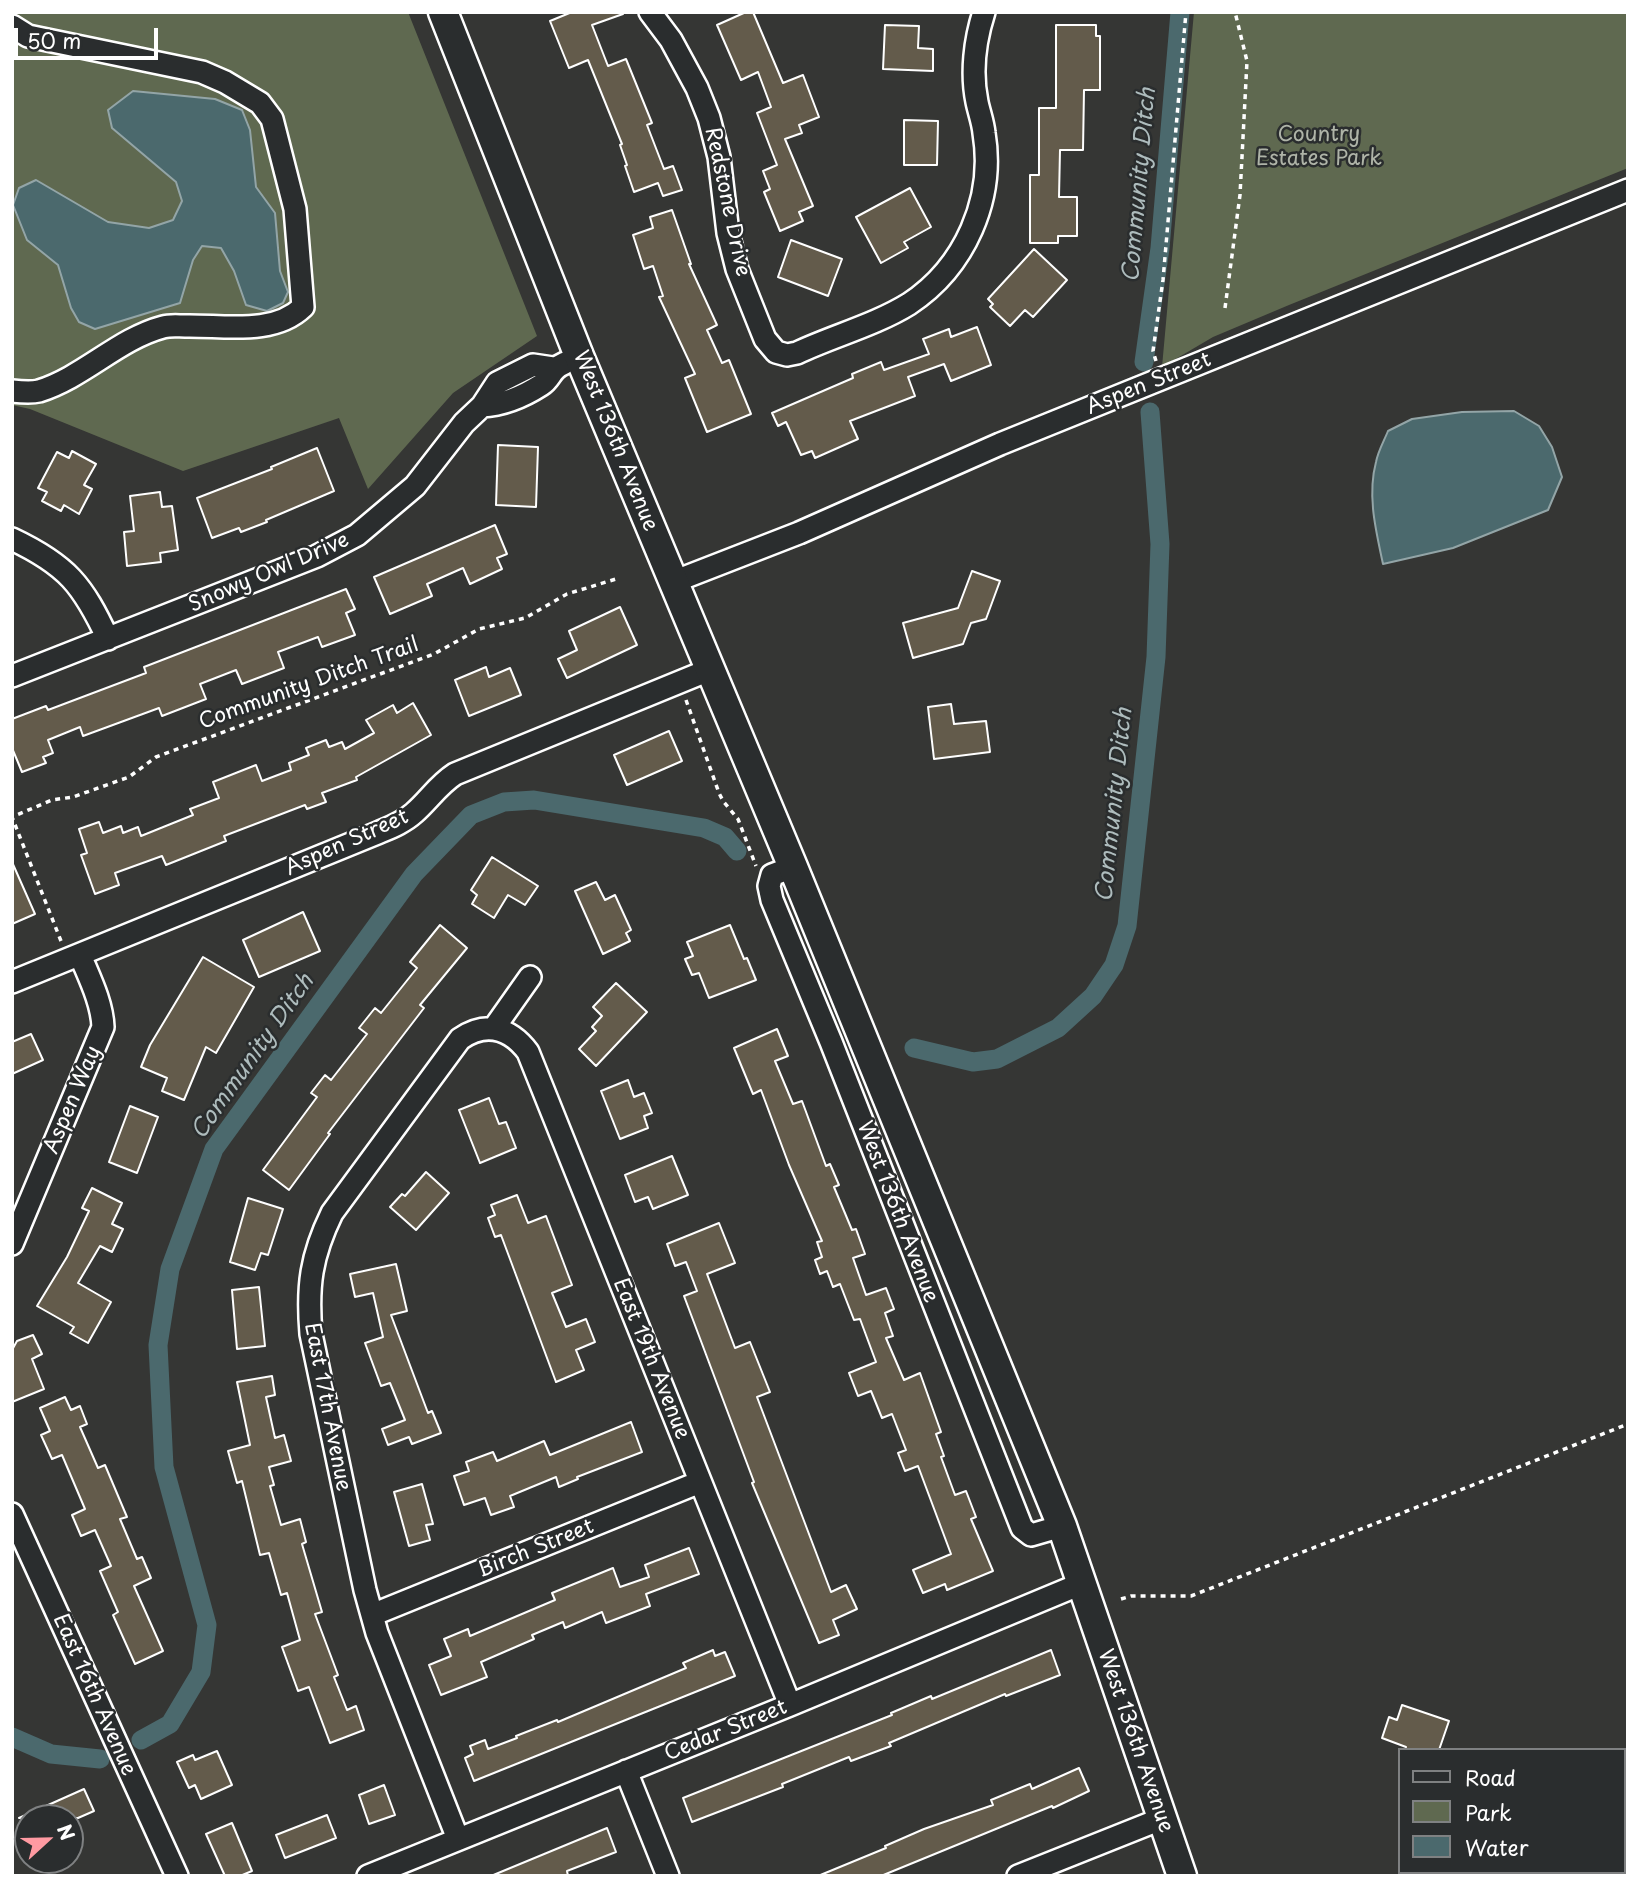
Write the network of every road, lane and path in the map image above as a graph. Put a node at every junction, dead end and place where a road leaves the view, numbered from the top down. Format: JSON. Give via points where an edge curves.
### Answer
{"nodes":[{"id":1,"x":443,"y":12,"type":"edge"},
{"id":2,"x":650,"y":12,"type":"edge"},
{"id":3,"x":984,"y":12,"type":"edge"},
{"id":4,"x":1186,"y":12,"type":"edge"},
{"id":5,"x":1235,"y":12,"type":"edge"},
{"id":6,"x":12,"y":26,"type":"edge"},
{"id":7,"x":1628,"y":190,"type":"edge"},
{"id":8,"x":1225,"y":308,"type":"dead end"},
{"id":9,"x":579,"y":356,"type":"junction"},
{"id":10,"x":1156,"y":363,"type":"dead end"},
{"id":11,"x":12,"y":391,"type":"edge"},
{"id":12,"x":12,"y":539,"type":"edge"},
{"id":13,"x":616,"y":579,"type":"dead end"},
{"id":14,"x":673,"y":582,"type":"junction"},
{"id":15,"x":108,"y":639,"type":"junction"},
{"id":16,"x":709,"y":670,"type":"junction"},
{"id":17,"x":12,"y":676,"type":"edge"},
{"id":18,"x":686,"y":697,"type":"dead end"},
{"id":19,"x":12,"y":817,"type":"edge"},
{"id":20,"x":793,"y":867,"type":"junction"},
{"id":21,"x":757,"y":871,"type":"dead end"},
{"id":22,"x":74,"y":957,"type":"junction"},
{"id":23,"x":530,"y":977,"type":"dead end"},
{"id":24,"x":12,"y":982,"type":"edge"},
{"id":25,"x":494,"y":1028,"type":"junction"},
{"id":26,"x":12,"y":1244,"type":"edge"},
{"id":27,"x":1628,"y":1424,"type":"edge"},
{"id":28,"x":699,"y":1482,"type":"junction"},
{"id":29,"x":12,"y":1514,"type":"edge"},
{"id":30,"x":1062,"y":1526,"type":"junction"},
{"id":31,"x":1083,"y":1583,"type":"junction"},
{"id":32,"x":1121,"y":1599,"type":"dead end"},
{"id":33,"x":372,"y":1615,"type":"junction"},
{"id":34,"x":790,"y":1705,"type":"junction"},
{"id":35,"x":626,"y":1772,"type":"junction"},
{"id":36,"x":1161,"y":1819,"type":"junction"},
{"id":37,"x":458,"y":1839,"type":"junction"},
{"id":38,"x":177,"y":1876,"type":"edge"},
{"id":39,"x":368,"y":1876,"type":"edge"},
{"id":40,"x":668,"y":1876,"type":"edge"},
{"id":41,"x":1018,"y":1876,"type":"edge"},
{"id":42,"x":1182,"y":1876,"type":"edge"}],
"edges":[{"from":1,"to":9,"type":"main road","name":"West 136th Avenue"},
{"from":2,"to":3,"type":"street","name":"Redstone Drive","via":[[671,40],[709,118],[737,269],[768,345],[781,354],[797,353],[908,304],[941,277],[962,249],[981,204],[986,175],[975,84],[975,54]]},
{"from":4,"to":10,"type":"path","via":[[1153,351]]},
{"from":5,"to":8,"type":"path","via":[[1247,61],[1240,195]]},
{"from":6,"to":11,"type":"street","via":[[28,36],[202,72],[260,103],[272,119],[295,209],[303,307],[292,317],[239,328],[165,326],[116,348],[66,379],[37,391]]},
{"from":7,"to":14,"type":"street","name":"Aspen Street"},
{"from":9,"to":14,"type":"main road","name":"West 136th Avenue"},
{"from":9,"to":15,"type":"street","name":"Snowy Owl Drive","via":[[553,368],[533,365],[497,383],[419,491],[357,535],[317,556]]},
{"from":12,"to":15,"type":"street","via":[[68,573],[93,607]]},
{"from":13,"to":19,"type":"path","name":"Community Ditch Trail","via":[[567,594],[526,618],[480,629],[434,654],[156,757],[129,777]]},
{"from":14,"to":16,"type":"main road","name":"West 136th Avenue"},
{"from":15,"to":17,"type":"street","name":"Snowy Owl Drive"},
{"from":16,"to":20,"type":"main road","name":"West 136th Avenue"},
{"from":16,"to":22,"type":"street","name":"Aspen Street","via":[[455,774],[410,816],[375,834]]},
{"from":18,"to":21,"type":"path","via":[[719,793],[738,819]]},
{"from":19,"to":22,"type":"path"},
{"from":20,"to":30,"type":"main road","name":"West 136th Avenue"},
{"from":20,"to":30,"type":"street","name":"West 136th Avenue","via":[[772,875],[772,900],[1022,1528],[1031,1535]]},
{"from":22,"to":24,"type":"street","name":"Aspen Street"},
{"from":22,"to":26,"type":"street","name":"Aspen Way","via":[[95,992],[103,1027]]},
{"from":23,"to":25,"type":"street"},
{"from":25,"to":28,"type":"street","name":"East 19th Avenue","via":[[508,1032],[528,1052]]},
{"from":25,"to":33,"type":"street","name":"East 17th Avenue","via":[[482,1028],[460,1039],[332,1213],[313,1260],[308,1304],[311,1334]]},
{"from":27,"to":32,"type":"path","via":[[1191,1596]]},
{"from":28,"to":33,"type":"street","name":"Birch Street"},
{"from":28,"to":34,"type":"street","name":"East 19th Avenue"},
{"from":29,"to":38,"type":"street","name":"East 16th Avenue"},
{"from":30,"to":31,"type":"main road","name":"West 136th Avenue"},
{"from":31,"to":34,"type":"street","name":"Cedar Street"},
{"from":31,"to":36,"type":"main road","name":"West 136th Avenue"},
{"from":33,"to":37,"type":"street","name":"East 17th Avenue"},
{"from":34,"to":35,"type":"street","name":"Cedar Street"},
{"from":35,"to":37,"type":"street","name":"Cedar Street"},
{"from":35,"to":40,"type":"street"},
{"from":36,"to":41,"type":"street"},
{"from":36,"to":42,"type":"main road","name":"West 136th Avenue"},
{"from":37,"to":39,"type":"street","name":"Cedar Street"}]}
